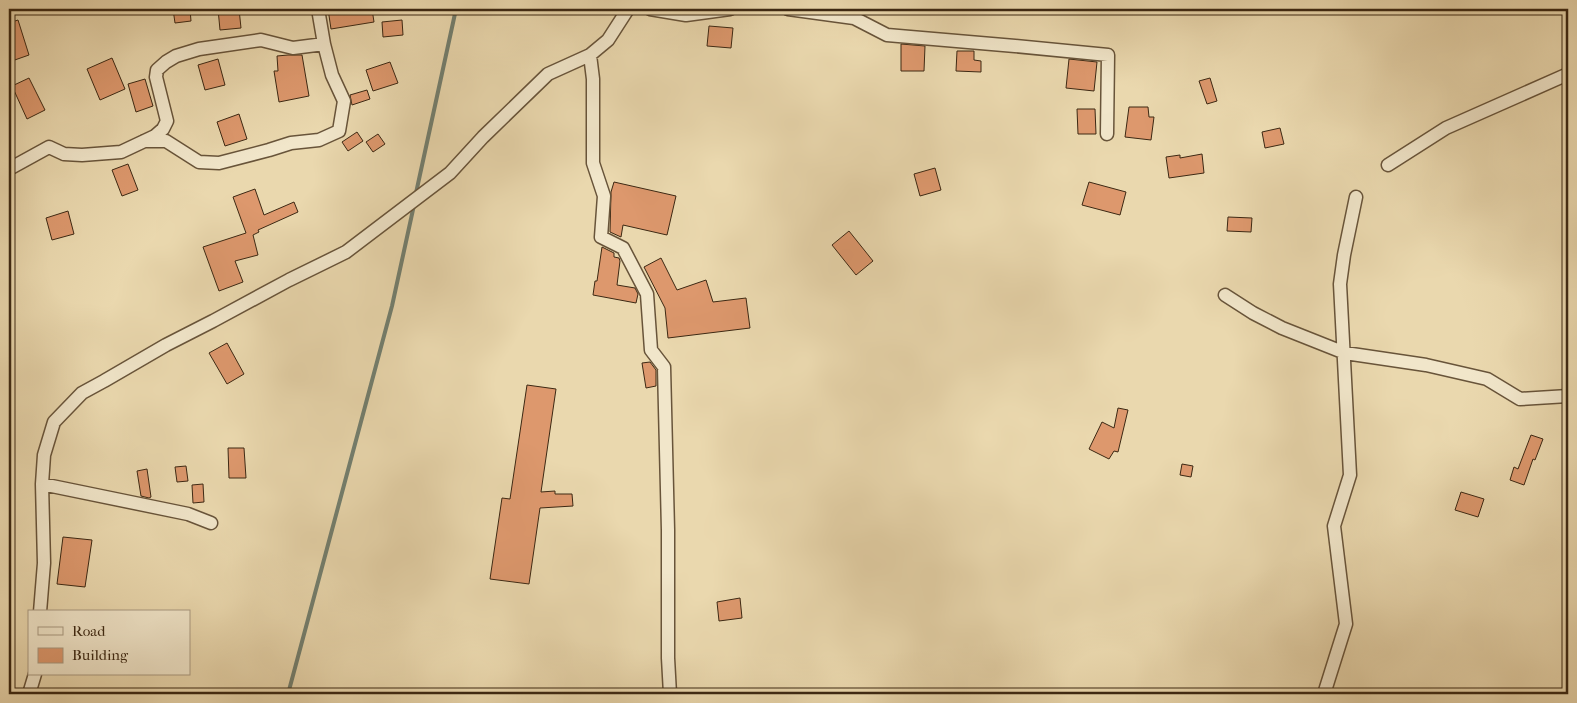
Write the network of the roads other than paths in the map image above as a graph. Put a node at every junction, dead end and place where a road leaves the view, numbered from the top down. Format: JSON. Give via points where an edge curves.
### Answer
{"nodes":[{"id":1,"x":318,"y":9,"type":"edge"},
{"id":2,"x":628,"y":9,"type":"edge"},
{"id":3,"x":650,"y":9,"type":"edge"},
{"id":4,"x":730,"y":9,"type":"edge"},
{"id":5,"x":788,"y":9,"type":"edge"},
{"id":6,"x":324,"y":44,"type":"junction"},
{"id":7,"x":590,"y":55,"type":"junction"},
{"id":8,"x":1568,"y":74,"type":"edge"},
{"id":9,"x":1107,"y":134,"type":"dead end"},
{"id":10,"x":143,"y":141,"type":"junction"},
{"id":11,"x":1388,"y":165,"type":"dead end"},
{"id":12,"x":9,"y":168,"type":"edge"},
{"id":13,"x":1356,"y":196,"type":"dead end"},
{"id":14,"x":1225,"y":295,"type":"dead end"},
{"id":15,"x":1345,"y":353,"type":"junction"},
{"id":16,"x":1568,"y":396,"type":"edge"},
{"id":17,"x":42,"y":484,"type":"junction"},
{"id":18,"x":210,"y":523,"type":"dead end"},
{"id":19,"x":40,"y":610,"type":"edge"},
{"id":20,"x":34,"y":676,"type":"edge"},
{"id":21,"x":29,"y":694,"type":"edge"},
{"id":22,"x":670,"y":694,"type":"edge"},
{"id":23,"x":1324,"y":694,"type":"edge"}],
"edges":[{"from":1,"to":6,"type":"street"},
{"from":2,"to":7,"type":"street","via":[[608,40]]},
{"from":3,"to":4,"type":"street","via":[[686,15]]},
{"from":5,"to":9,"type":"street","via":[[854,18],[887,35],[1108,56]]},
{"from":6,"to":10,"type":"street","via":[[293,48],[261,40],[199,48],[176,56],[157,70],[156,77],[167,121],[163,129]]},
{"from":6,"to":10,"type":"street","via":[[332,75],[344,100],[339,131],[319,140],[291,143],[219,163],[199,162],[166,142]]},
{"from":7,"to":17,"type":"street","via":[[548,74],[450,173],[346,252],[166,345],[82,393],[54,422],[44,455]]},
{"from":7,"to":22,"type":"street","via":[[594,163],[604,196],[601,237],[623,248],[647,294],[651,350],[664,368]]},
{"from":8,"to":11,"type":"street","via":[[1446,128]]},
{"from":10,"to":12,"type":"street","via":[[121,152],[82,155],[64,154],[49,147]]},
{"from":13,"to":15,"type":"street","via":[[1340,284]]},
{"from":14,"to":15,"type":"street","via":[[1282,328]]},
{"from":15,"to":16,"type":"street","via":[[1487,379],[1520,399]]},
{"from":15,"to":23,"type":"street","via":[[1350,475],[1334,526],[1346,624]]},
{"from":17,"to":18,"type":"street","via":[[188,514]]},
{"from":17,"to":19,"type":"street","via":[[44,563]]},
{"from":20,"to":21,"type":"street"}]}
